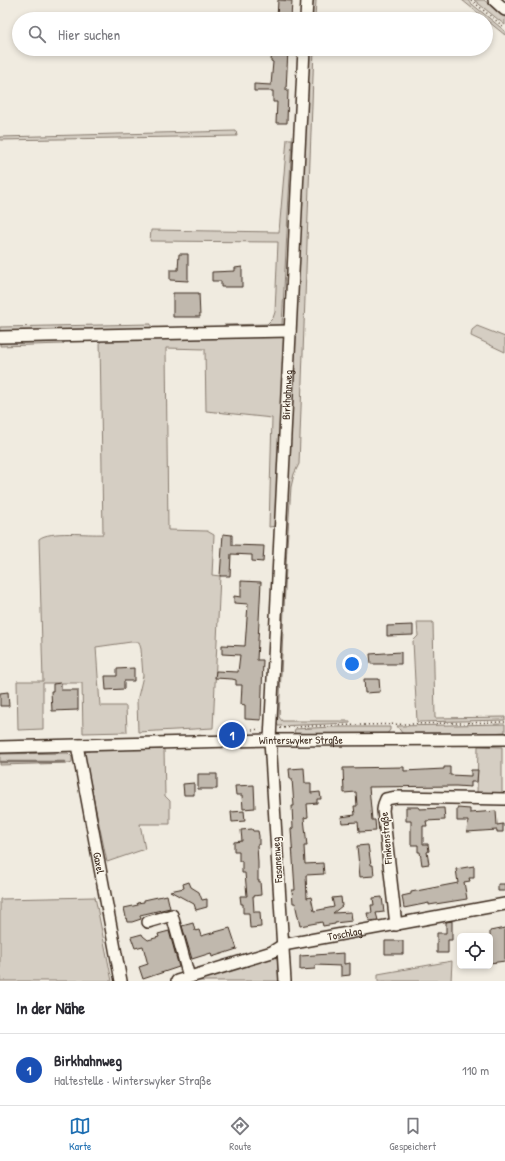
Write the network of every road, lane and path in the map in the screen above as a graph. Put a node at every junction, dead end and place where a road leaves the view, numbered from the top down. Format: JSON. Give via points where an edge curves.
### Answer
{"nodes":[{"id":1,"x":307,"y":0,"type":"edge"},
{"id":2,"x":471,"y":0,"type":"edge"},
{"id":3,"x":494,"y":0,"type":"edge"},
{"id":4,"x":505,"y":10,"type":"edge"},
{"id":5,"x":306,"y":12,"type":"edge"},
{"id":6,"x":486,"y":12,"type":"edge"},
{"id":7,"x":493,"y":18,"type":"edge"},
{"id":8,"x":505,"y":28,"type":"edge"},
{"id":9,"x":304,"y":56,"type":"edge"},
{"id":10,"x":290,"y":331,"type":"junction"},
{"id":11,"x":0,"y":338,"type":"edge"},
{"id":12,"x":505,"y":722,"type":"edge"},
{"id":13,"x":270,"y":734,"type":"junction"},
{"id":14,"x":505,"y":734,"type":"edge"},
{"id":15,"x":481,"y":738,"type":"junction"},
{"id":16,"x":505,"y":739,"type":"edge"},
{"id":17,"x":77,"y":745,"type":"junction"},
{"id":18,"x":0,"y":747,"type":"edge"},
{"id":19,"x":505,"y":799,"type":"edge"},
{"id":20,"x":505,"y":904,"type":"edge"},
{"id":21,"x":148,"y":922,"type":"dead end"},
{"id":22,"x":396,"y":925,"type":"junction"},
{"id":23,"x":283,"y":945,"type":"junction"},
{"id":24,"x":189,"y":977,"type":"junction"},
{"id":25,"x":121,"y":981,"type":"edge"},
{"id":26,"x":177,"y":981,"type":"edge"},
{"id":27,"x":285,"y":981,"type":"edge"}],
"edges":[{"from":1,"to":5,"type":"street"},
{"from":2,"to":6,"type":"path"},
{"from":3,"to":4,"type":"street"},
{"from":7,"to":8,"type":"path"},
{"from":9,"to":10,"type":"street","name":"Birkhahnweg"},
{"from":10,"to":11,"type":"street"},
{"from":10,"to":13,"type":"street","name":"Birkhahnweg"},
{"from":12,"to":13,"type":"path","via":[[314,726]]},
{"from":13,"to":15,"type":"street","name":"Winterswyker Straße"},
{"from":13,"to":17,"type":"street","name":"Winterswyker Straße"},
{"from":13,"to":23,"type":"street","name":"Fasanenweg"},
{"from":14,"to":15,"type":"street"},
{"from":15,"to":16,"type":"street","name":"Winterswyker Straße"},
{"from":17,"to":18,"type":"street","name":"Winterswyker Straße"},
{"from":17,"to":25,"type":"street","name":"Gaxel"},
{"from":19,"to":22,"type":"street","name":"Finkenstraße","via":[[386,799],[383,810]]},
{"from":20,"to":22,"type":"street","name":"Toschlag"},
{"from":21,"to":24,"type":"street","via":[[172,916]]},
{"from":22,"to":23,"type":"street","name":"Toschlag"},
{"from":23,"to":24,"type":"street","name":"Toschlag","via":[[272,952]]},
{"from":23,"to":27,"type":"street","name":"Fasanenweg"},
{"from":24,"to":26,"type":"street","name":"Toschlag"}]}
